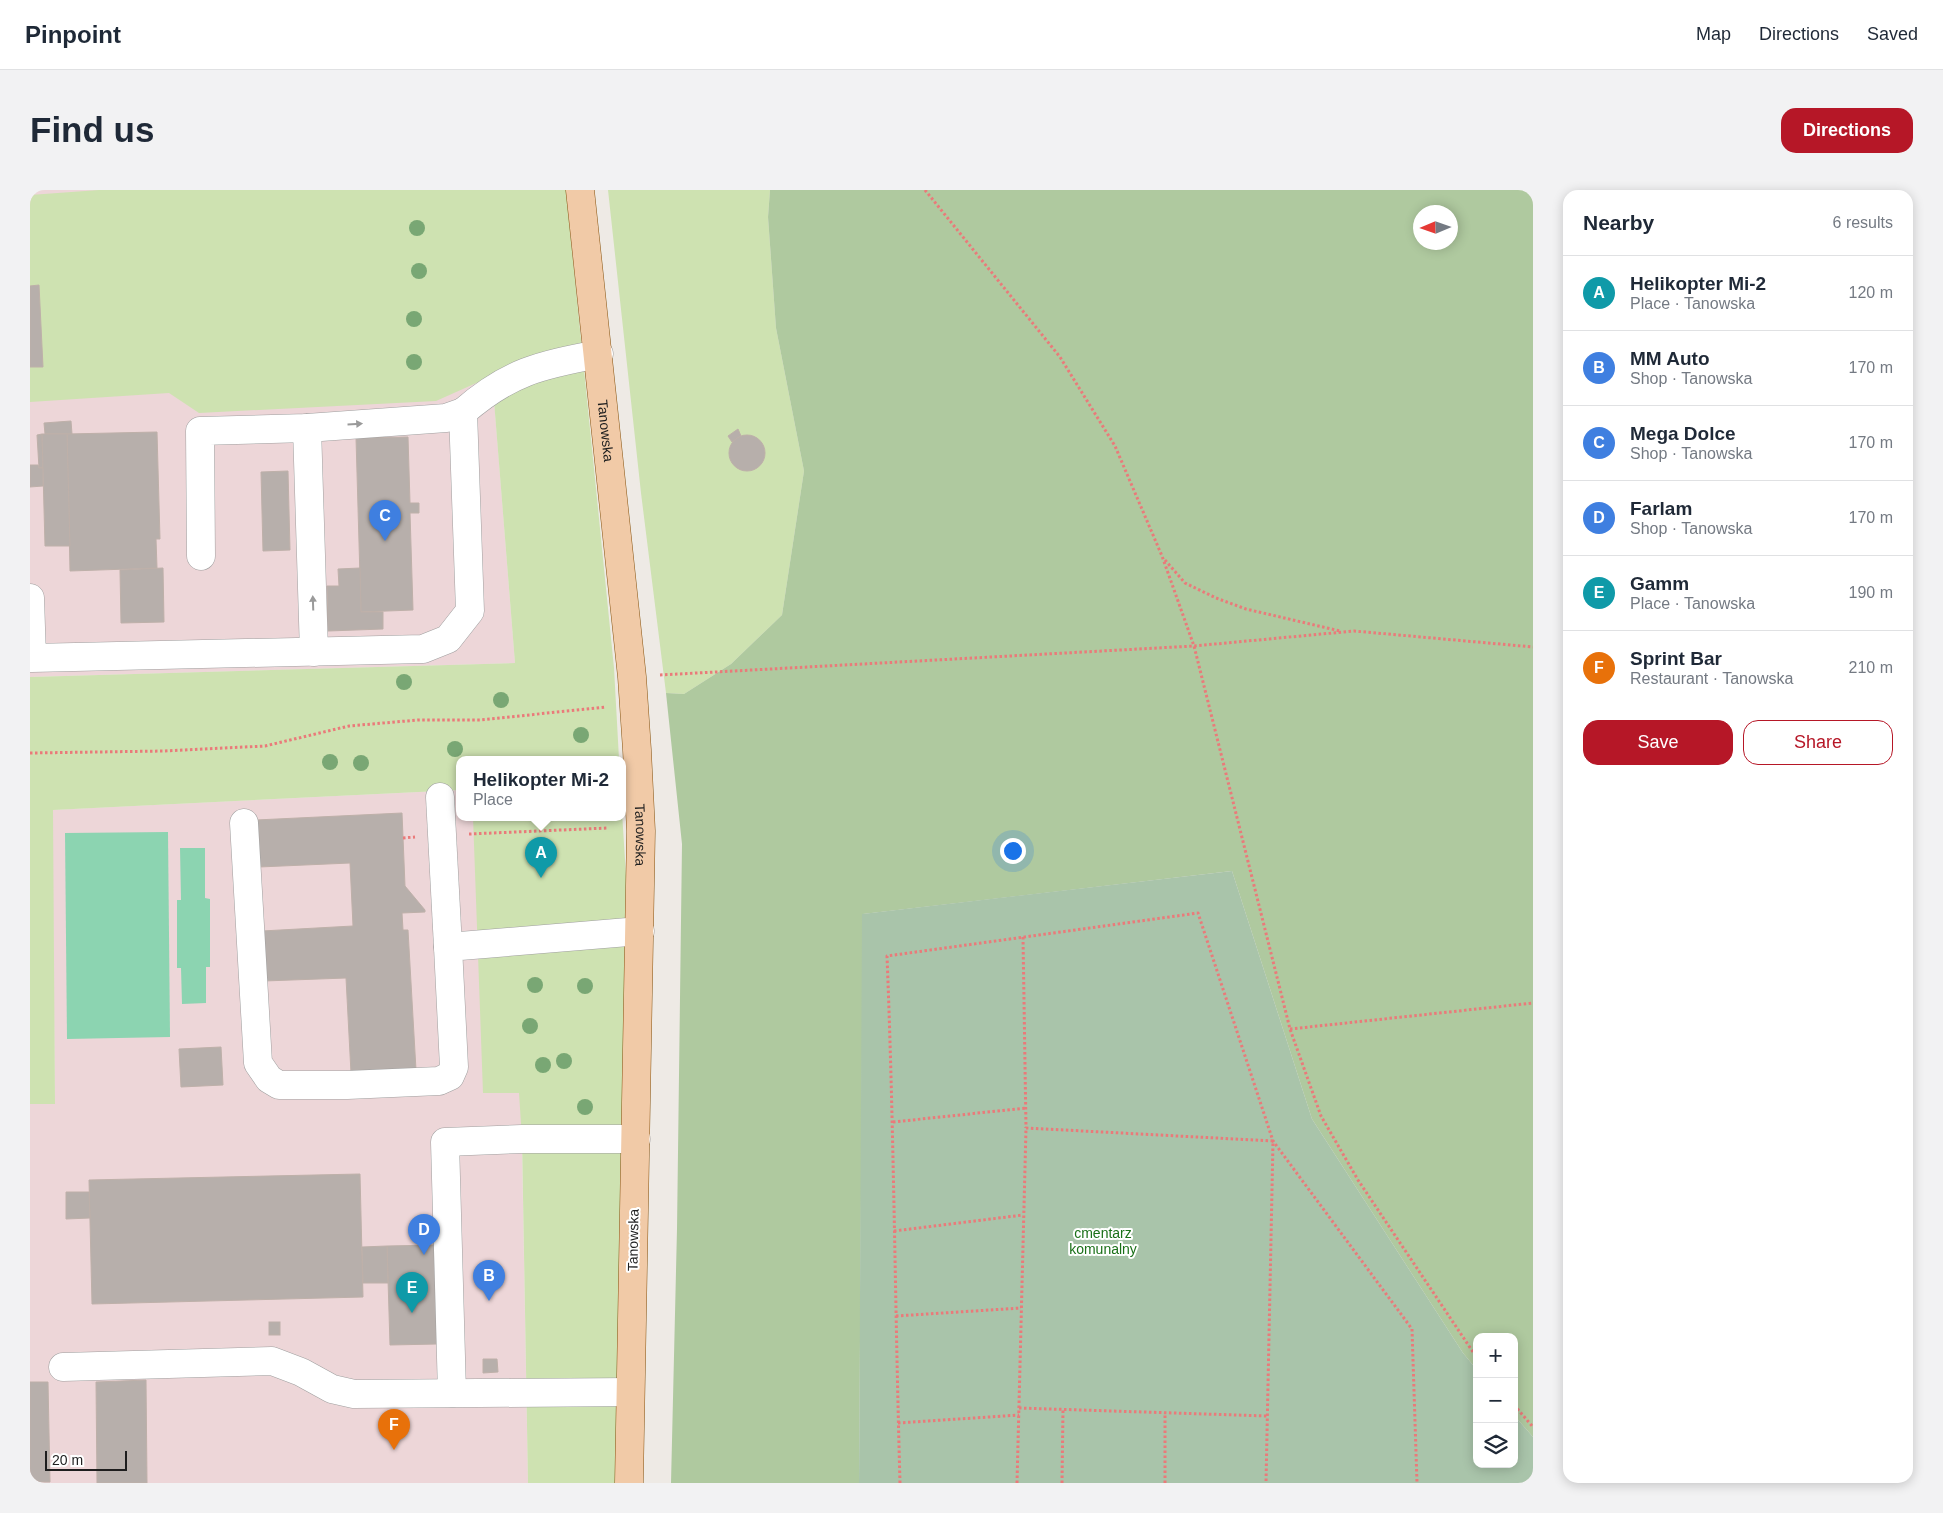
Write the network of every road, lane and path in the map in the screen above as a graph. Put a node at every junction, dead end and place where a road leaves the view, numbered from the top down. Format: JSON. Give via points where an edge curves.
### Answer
{"nodes":[{"id":1,"x":580,"y":190,"type":"edge"},
{"id":2,"x":925,"y":190,"type":"edge"},
{"id":3,"x":598,"y":354,"type":"junction"},
{"id":4,"x":463,"y":412,"type":"junction"},
{"id":5,"x":307,"y":428,"type":"junction"},
{"id":6,"x":201,"y":556,"type":"dead end"},
{"id":7,"x":1162,"y":556,"type":"junction"},
{"id":8,"x":30,"y":598,"type":"edge"},
{"id":9,"x":1343,"y":632,"type":"junction"},
{"id":10,"x":1194,"y":646,"type":"junction"},
{"id":11,"x":1533,"y":647,"type":"edge"},
{"id":12,"x":314,"y":652,"type":"junction"},
{"id":13,"x":632,"y":677,"type":"junction"},
{"id":14,"x":634,"y":704,"type":"junction"},
{"id":15,"x":30,"y":753,"type":"edge"},
{"id":16,"x":440,"y":797,"type":"dead end"},
{"id":17,"x":244,"y":823,"type":"dead end"},
{"id":18,"x":608,"y":828,"type":"dead end"},
{"id":19,"x":442,"y":836,"type":"junction"},
{"id":20,"x":403,"y":838,"type":"dead end"},
{"id":21,"x":640,"y":931,"type":"junction"},
{"id":22,"x":1023,"y":937,"type":"junction"},
{"id":23,"x":448,"y":947,"type":"junction"},
{"id":24,"x":1533,"y":1003,"type":"edge"},
{"id":25,"x":1290,"y":1030,"type":"junction"},
{"id":26,"x":1026,"y":1108,"type":"junction"},
{"id":27,"x":893,"y":1122,"type":"junction"},
{"id":28,"x":1026,"y":1128,"type":"junction"},
{"id":29,"x":636,"y":1139,"type":"junction"},
{"id":30,"x":1273,"y":1141,"type":"junction"},
{"id":31,"x":1023,"y":1215,"type":"junction"},
{"id":32,"x":894,"y":1231,"type":"junction"},
{"id":33,"x":1021,"y":1308,"type":"junction"},
{"id":34,"x":896,"y":1316,"type":"junction"},
{"id":35,"x":1473,"y":1352,"type":"edge"},
{"id":36,"x":63,"y":1367,"type":"dead end"},
{"id":37,"x":630,"y":1392,"type":"junction"},
{"id":38,"x":452,"y":1393,"type":"junction"},
{"id":39,"x":1019,"y":1408,"type":"junction"},
{"id":40,"x":1062,"y":1409,"type":"junction"},
{"id":41,"x":1518,"y":1410,"type":"edge"},
{"id":42,"x":1165,"y":1413,"type":"junction"},
{"id":43,"x":1018,"y":1416,"type":"junction"},
{"id":44,"x":1267,"y":1416,"type":"junction"},
{"id":45,"x":898,"y":1423,"type":"junction"},
{"id":46,"x":1533,"y":1427,"type":"edge"},
{"id":47,"x":629,"y":1483,"type":"edge"},
{"id":48,"x":900,"y":1483,"type":"edge"},
{"id":49,"x":1017,"y":1483,"type":"edge"},
{"id":50,"x":1062,"y":1483,"type":"edge"},
{"id":51,"x":1164,"y":1483,"type":"edge"},
{"id":52,"x":1266,"y":1483,"type":"edge"},
{"id":53,"x":1417,"y":1483,"type":"edge"}],
"edges":[{"from":1,"to":3,"type":"main road","name":"Tanowska"},
{"from":2,"to":7,"type":"path","via":[[1060,357],[1115,446]]},
{"from":3,"to":4,"type":"lane","via":[[542,366],[515,376]]},
{"from":3,"to":13,"type":"main road","name":"Tanowska"},
{"from":5,"to":4,"type":"lane","one_way":true,"via":[[446,418]]},
{"from":4,"to":12,"type":"lane","via":[[470,612],[448,639],[423,649]]},
{"from":5,"to":6,"type":"lane","via":[[200,431]]},
{"from":12,"to":5,"type":"lane","one_way":true},
{"from":7,"to":9,"type":"path","via":[[1185,583],[1216,598],[1246,609]]},
{"from":7,"to":10,"type":"path"},
{"from":8,"to":12,"type":"lane","via":[[32,658]]},
{"from":9,"to":10,"type":"path"},
{"from":9,"to":11,"type":"path"},
{"from":10,"to":13,"type":"path"},
{"from":10,"to":25,"type":"path"},
{"from":13,"to":14,"type":"main road","name":"Tanowska"},
{"from":14,"to":15,"type":"path","via":[[480,720],[418,720],[349,726],[265,746]]},
{"from":14,"to":21,"type":"main road","name":"Tanowska","via":[[641,831]]},
{"from":16,"to":19,"type":"lane"},
{"from":17,"to":23,"type":"lane","via":[[258,1063],[269,1079],[279,1085],[347,1086],[439,1081],[450,1076],[454,1067]]},
{"from":18,"to":19,"type":"path"},
{"from":19,"to":20,"type":"path"},
{"from":19,"to":23,"type":"lane"},
{"from":21,"to":23,"type":"lane"},
{"from":21,"to":29,"type":"main road","name":"Tanowska"},
{"from":22,"to":26,"type":"path"},
{"from":22,"to":27,"type":"path","via":[[887,956]]},
{"from":22,"to":30,"type":"path","via":[[1198,913]]},
{"from":24,"to":25,"type":"path"},
{"from":25,"to":35,"type":"path","via":[[1321,1116],[1330,1132],[1358,1180]]},
{"from":26,"to":27,"type":"path"},
{"from":26,"to":28,"type":"path"},
{"from":27,"to":32,"type":"path"},
{"from":28,"to":30,"type":"path"},
{"from":28,"to":31,"type":"path"},
{"from":29,"to":37,"type":"main road","name":"Tanowska"},
{"from":29,"to":38,"type":"lane","via":[[445,1142]]},
{"from":30,"to":44,"type":"path"},
{"from":30,"to":53,"type":"path","via":[[1412,1329]]},
{"from":31,"to":32,"type":"path"},
{"from":31,"to":33,"type":"path"},
{"from":32,"to":34,"type":"path"},
{"from":33,"to":34,"type":"path"},
{"from":33,"to":39,"type":"path"},
{"from":34,"to":45,"type":"path"},
{"from":36,"to":38,"type":"lane","via":[[272,1362],[301,1372],[332,1389],[354,1394]]},
{"from":37,"to":38,"type":"lane"},
{"from":37,"to":47,"type":"main road","name":"Tanowska"},
{"from":39,"to":40,"type":"path"},
{"from":39,"to":43,"type":"path"},
{"from":40,"to":42,"type":"path"},
{"from":40,"to":50,"type":"path"},
{"from":41,"to":46,"type":"path"},
{"from":42,"to":44,"type":"path"},
{"from":42,"to":51,"type":"path"},
{"from":43,"to":45,"type":"path"},
{"from":43,"to":49,"type":"path"},
{"from":44,"to":52,"type":"path"},
{"from":45,"to":48,"type":"path"}]}
